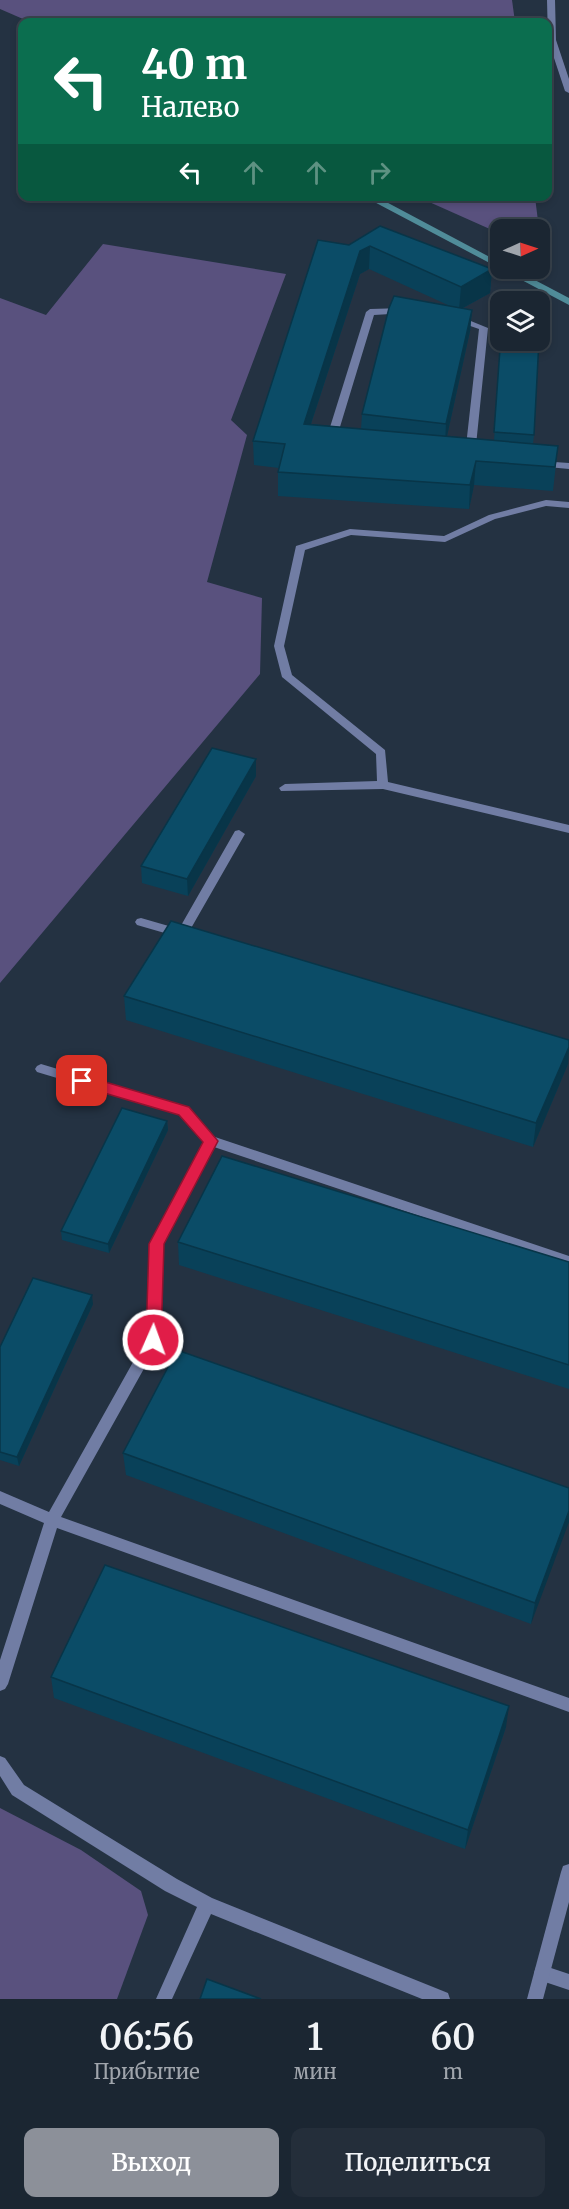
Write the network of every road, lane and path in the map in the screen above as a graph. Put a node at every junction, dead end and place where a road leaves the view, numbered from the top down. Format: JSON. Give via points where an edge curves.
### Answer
{"nodes":[{"id":1,"x":551,"y":0,"type":"edge"},
{"id":2,"x":551,"y":18,"type":"edge"},
{"id":3,"x":552,"y":40,"type":"edge"},
{"id":4,"x":569,"y":91,"type":"edge"},
{"id":5,"x":414,"y":311,"type":"edge"},
{"id":6,"x":445,"y":315,"type":"edge"},
{"id":7,"x":342,"y":443,"type":"edge"},
{"id":8,"x":459,"y":455,"type":"edge"},
{"id":9,"x":470,"y":457,"type":"junction"},
{"id":10,"x":482,"y":458,"type":"edge"},
{"id":11,"x":528,"y":463,"type":"edge"},
{"id":12,"x":569,"y":466,"type":"edge"},
{"id":13,"x":569,"y":505,"type":"edge"},
{"id":14,"x":383,"y":785,"type":"junction"},
{"id":15,"x":285,"y":788,"type":"dead end"},
{"id":16,"x":569,"y":829,"type":"edge"},
{"id":17,"x":239,"y":834,"type":"dead end"},
{"id":18,"x":141,"y":922,"type":"dead end"},
{"id":19,"x":41,"y":1069,"type":"dead end"},
{"id":20,"x":211,"y":1141,"type":"junction"},
{"id":21,"x":569,"y":1262,"type":"edge"},
{"id":22,"x":0,"y":1497,"type":"edge"},
{"id":23,"x":52,"y":1520,"type":"junction"},
{"id":24,"x":0,"y":1684,"type":"edge"},
{"id":25,"x":569,"y":1705,"type":"edge"},
{"id":26,"x":0,"y":1763,"type":"edge"},
{"id":27,"x":569,"y":1872,"type":"edge"},
{"id":28,"x":207,"y":1904,"type":"junction"},
{"id":29,"x":542,"y":1973,"type":"junction"},
{"id":30,"x":569,"y":1982,"type":"edge"},
{"id":31,"x":164,"y":1999,"type":"edge"},
{"id":32,"x":442,"y":1999,"type":"edge"},
{"id":33,"x":535,"y":1999,"type":"edge"}],
"edges":[{"from":1,"to":2,"type":"street"},
{"from":3,"to":4,"type":"street"},
{"from":5,"to":7,"type":"street","via":[[370,312],[331,442]]},
{"from":6,"to":9,"type":"street","via":[[484,328]]},
{"from":8,"to":9,"type":"street"},
{"from":9,"to":10,"type":"street"},
{"from":11,"to":12,"type":"street"},
{"from":13,"to":14,"type":"street","via":[[546,503],[492,517],[445,539],[350,532],[300,548],[279,646],[287,676],[381,753]]},
{"from":14,"to":15,"type":"street"},
{"from":14,"to":16,"type":"street"},
{"from":17,"to":18,"type":"street","via":[[188,936]]},
{"from":19,"to":20,"type":"street","via":[[184,1111]]},
{"from":20,"to":21,"type":"street"},
{"from":20,"to":23,"type":"street","via":[[156,1244],[153,1340]]},
{"from":22,"to":23,"type":"street"},
{"from":23,"to":24,"type":"street"},
{"from":23,"to":25,"type":"street"},
{"from":26,"to":28,"type":"street","via":[[18,1790]]},
{"from":27,"to":29,"type":"street"},
{"from":28,"to":31,"type":"street"},
{"from":28,"to":32,"type":"street"},
{"from":29,"to":30,"type":"street"},
{"from":29,"to":33,"type":"street"}]}
